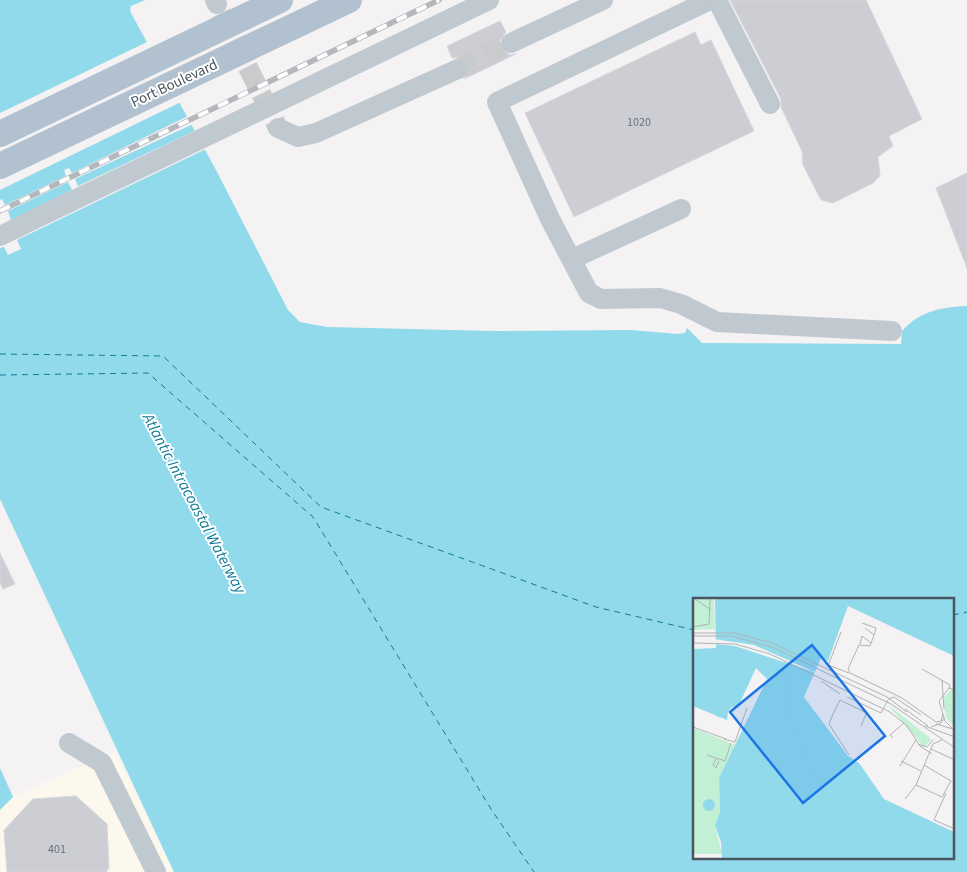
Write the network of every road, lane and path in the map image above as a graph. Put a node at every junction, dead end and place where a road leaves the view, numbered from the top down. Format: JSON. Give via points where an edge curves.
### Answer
{"nodes":[{"id":1,"x":280,"y":0,"type":"edge"},
{"id":2,"x":349,"y":0,"type":"edge"},
{"id":3,"x":489,"y":0,"type":"edge"},
{"id":4,"x":603,"y":0,"type":"edge"},
{"id":5,"x":710,"y":0,"type":"edge"},
{"id":6,"x":717,"y":0,"type":"edge"},
{"id":7,"x":511,"y":43,"type":"tunnel mouth"},
{"id":8,"x":458,"y":69,"type":"tunnel mouth"},
{"id":9,"x":770,"y":104,"type":"dead end"},
{"id":10,"x":278,"y":128,"type":"tunnel mouth"},
{"id":11,"x":0,"y":134,"type":"edge"},
{"id":12,"x":0,"y":166,"type":"edge"},
{"id":13,"x":681,"y":210,"type":"dead end"},
{"id":14,"x":0,"y":236,"type":"edge"},
{"id":15,"x":572,"y":259,"type":"junction"},
{"id":16,"x":892,"y":331,"type":"dead end"},
{"id":17,"x":69,"y":743,"type":"dead end"},
{"id":18,"x":156,"y":872,"type":"edge"}],
"edges":[{"from":1,"to":11,"type":"main road","name":"Port Boulevard","bridge":true},
{"from":2,"to":12,"type":"main road","name":"Port Boulevard","bridge":true},
{"from":3,"to":14,"type":"street","bridge":true},
{"from":4,"to":7,"type":"street"},
{"from":5,"to":15,"type":"street","via":[[497,102],[550,219]]},
{"from":6,"to":9,"type":"street"},
{"from":8,"to":10,"type":"street","via":[[316,134],[298,137]]},
{"from":13,"to":15,"type":"street"},
{"from":15,"to":16,"type":"street","via":[[589,292],[601,299],[660,298],[681,304],[717,322]]},
{"from":17,"to":18,"type":"street","via":[[102,763]]}]}
